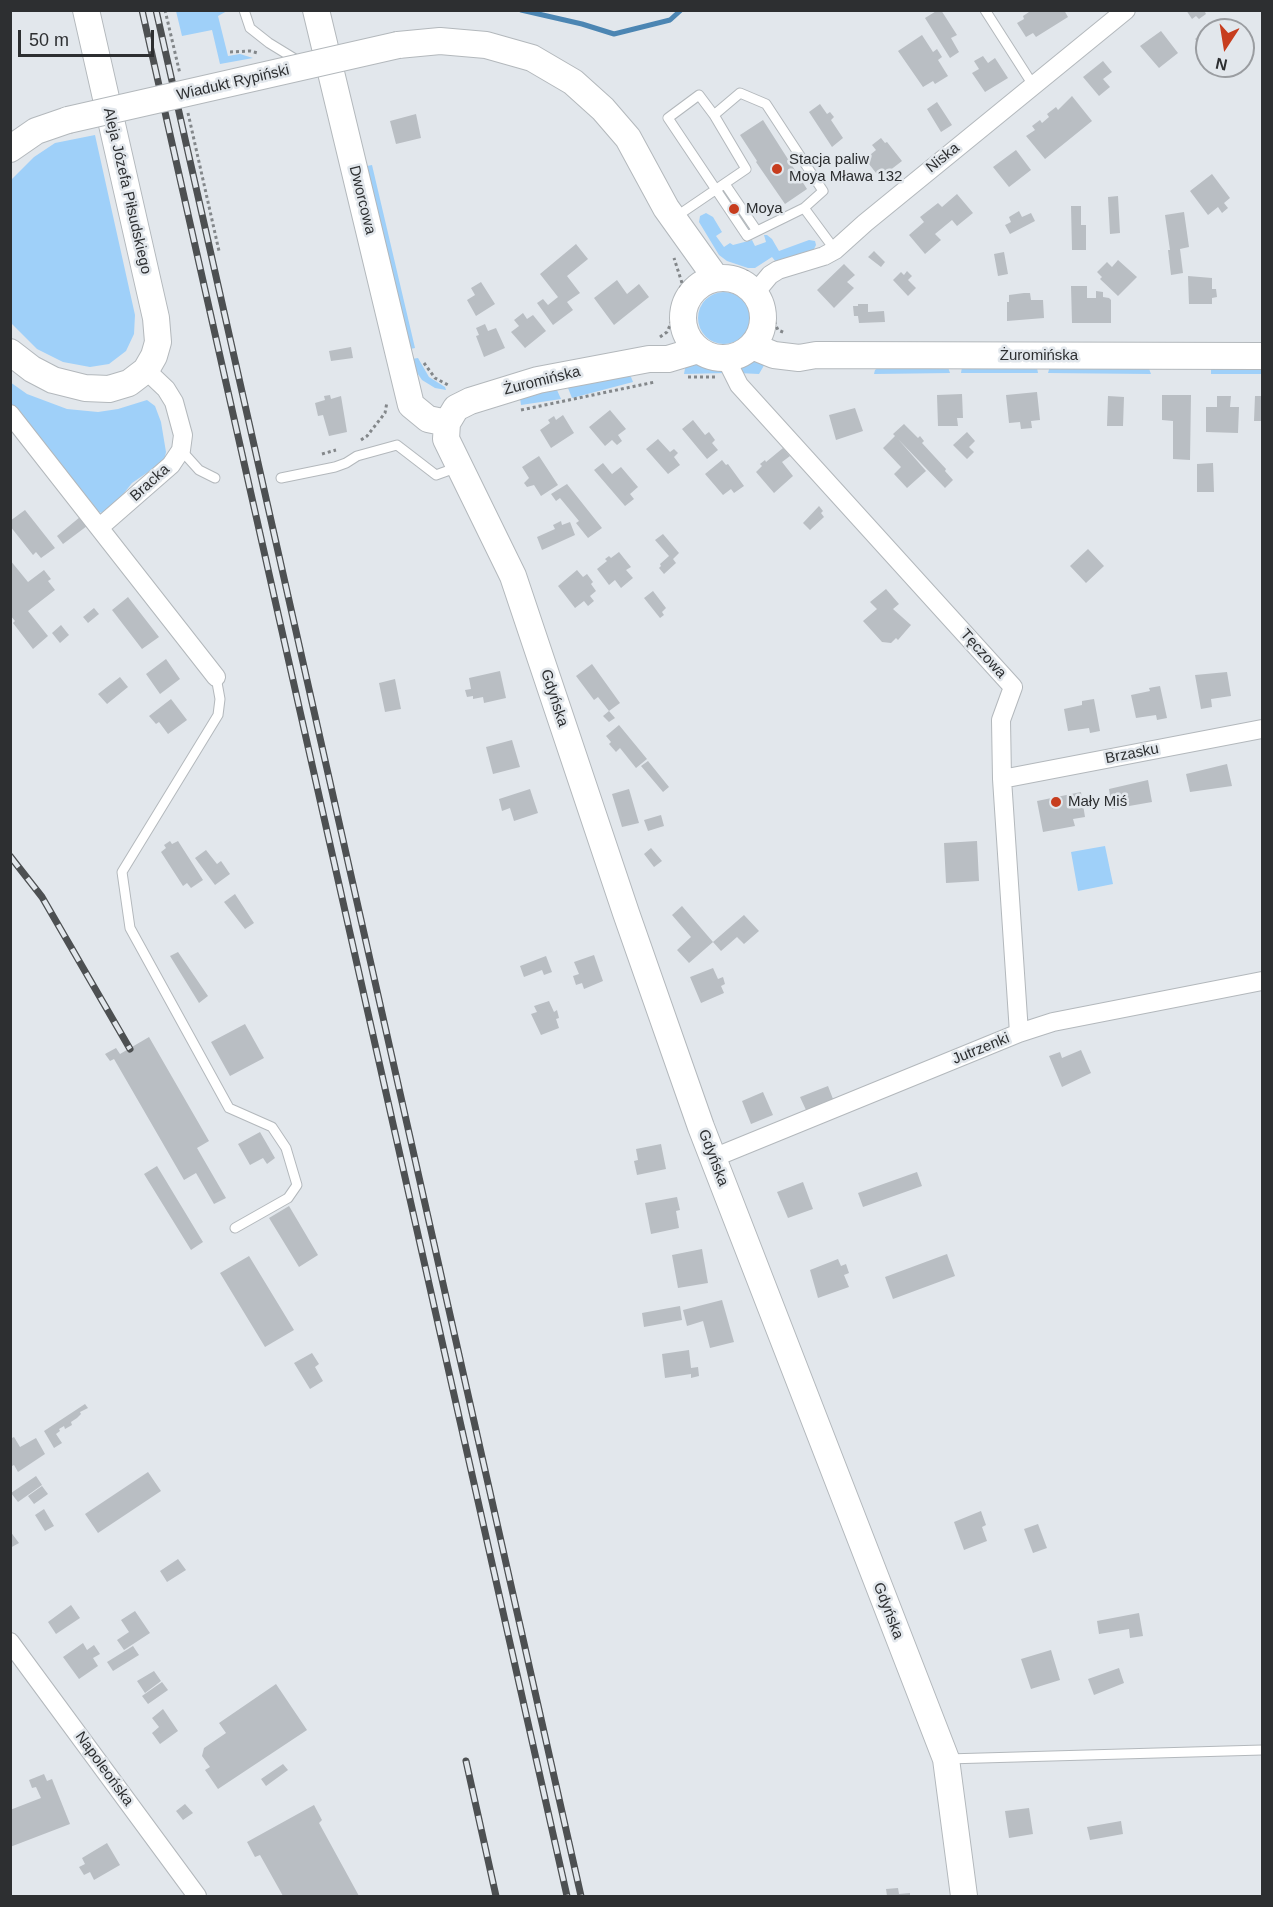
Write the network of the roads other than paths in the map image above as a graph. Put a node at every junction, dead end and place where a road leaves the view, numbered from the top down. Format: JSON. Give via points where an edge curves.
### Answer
{"nodes":[{"id":1,"x":86,"y":10,"type":"edge"},
{"id":2,"x":244,"y":10,"type":"edge"},
{"id":3,"x":316,"y":10,"type":"edge"},
{"id":4,"x":985,"y":10,"type":"edge"},
{"id":5,"x":1126,"y":10,"type":"edge"},
{"id":6,"x":329,"y":68,"type":"junction"},
{"id":7,"x":1033,"y":85,"type":"junction"},
{"id":8,"x":714,"y":115,"type":"junction"},
{"id":9,"x":10,"y":149,"type":"edge"},
{"id":10,"x":725,"y":184,"type":"junction"},
{"id":11,"x":716,"y":190,"type":"junction"},
{"id":12,"x":804,"y":208,"type":"junction"},
{"id":13,"x":670,"y":213,"type":"junction"},
{"id":14,"x":757,"y":231,"type":"junction"},
{"id":15,"x":835,"y":250,"type":"junction"},
{"id":16,"x":706,"y":283,"type":"junction"},
{"id":17,"x":755,"y":293,"type":"junction"},
{"id":18,"x":757,"y":337,"type":"junction"},
{"id":19,"x":691,"y":340,"type":"junction"},
{"id":20,"x":10,"y":352,"type":"edge"},
{"id":21,"x":1263,"y":356,"type":"edge"},
{"id":22,"x":731,"y":368,"type":"junction"},
{"id":23,"x":146,"y":370,"type":"junction"},
{"id":24,"x":10,"y":414,"type":"edge"},
{"id":25,"x":451,"y":415,"type":"junction"},
{"id":26,"x":181,"y":450,"type":"junction"},
{"id":27,"x":460,"y":466,"type":"junction"},
{"id":28,"x":215,"y":478,"type":"dead end"},
{"id":29,"x":281,"y":478,"type":"dead end"},
{"id":30,"x":100,"y":527,"type":"junction"},
{"id":31,"x":216,"y":677,"type":"joint"},
{"id":32,"x":1263,"y":729,"type":"edge"},
{"id":33,"x":1002,"y":779,"type":"junction"},
{"id":34,"x":1263,"y":981,"type":"edge"},
{"id":35,"x":1019,"y":1034,"type":"junction"},
{"id":36,"x":713,"y":1158,"type":"junction"},
{"id":37,"x":235,"y":1228,"type":"dead end"},
{"id":38,"x":10,"y":1642,"type":"edge"},
{"id":39,"x":1263,"y":1750,"type":"edge"},
{"id":40,"x":946,"y":1759,"type":"junction"},
{"id":41,"x":197,"y":1896,"type":"edge"},
{"id":42,"x":964,"y":1896,"type":"edge"}],
"edges":[{"from":1,"to":23,"type":"main road","name":"Aleja Józefa Piłsudskiego","via":[[156,318],[158,342]]},
{"from":2,"to":6,"type":"lane","via":[[250,28],[269,44],[299,62]]},
{"from":3,"to":6,"type":"main road","name":"Dworcowa"},
{"from":4,"to":7,"type":"lane"},
{"from":5,"to":7,"type":"street","name":"Niska"},
{"from":6,"to":25,"type":"main road","name":"Dworcowa","via":[[398,391],[428,419]]},
{"from":7,"to":15,"type":"street","name":"Niska"},
{"from":8,"to":10,"type":"lane","via":[[746,169]]},
{"from":8,"to":11,"type":"lane","via":[[699,95],[668,118]]},
{"from":8,"to":12,"type":"lane","via":[[740,93],[766,104],[823,191]]},
{"from":9,"to":13,"type":"main road","name":"Wiadukt Rypiński","bridge":true,"via":[[36,131],[69,120],[398,45],[440,41],[486,45],[532,58],[573,82],[603,109],[628,138]]},
{"from":10,"to":11,"type":"lane"},
{"from":10,"to":14,"type":"lane"},
{"from":11,"to":13,"type":"lane"},
{"from":11,"to":14,"type":"lane","via":[[747,236]]},
{"from":12,"to":14,"type":"lane"},
{"from":12,"to":15,"type":"lane"},
{"from":13,"to":16,"type":"main road","name":"Wiadukt Rypiński"},
{"from":15,"to":17,"type":"street","name":"Niska","via":[[777,270]]},
{"from":16,"to":17,"type":"main road","via":[[731,278]]},
{"from":16,"to":19,"type":"main road","via":[[689,297],[684,307],[683,319]]},
{"from":17,"to":18,"type":"main road","via":[[763,310]]},
{"from":18,"to":21,"type":"main road","name":"Żuromińska","via":[[774,355],[799,358]]},
{"from":18,"to":22,"type":"main road"},
{"from":19,"to":22,"type":"main road"},
{"from":19,"to":25,"type":"main road","name":"Żuromińska","via":[[668,359],[538,380],[470,401]]},
{"from":20,"to":23,"type":"main road","via":[[53,380],[85,388],[109,389],[129,383]]},
{"from":22,"to":33,"type":"street","name":"Tęczowa","via":[[739,385],[1012,687],[1001,720]]},
{"from":23,"to":26,"type":"street","name":"Bracka","via":[[174,402],[183,435]]},
{"from":24,"to":30,"type":"street"},
{"from":25,"to":27,"type":"main road","name":"Gdyńska","via":[[446,439]]},
{"from":26,"to":28,"type":"lane","via":[[199,470]]},
{"from":26,"to":30,"type":"street","name":"Bracka","via":[[171,465]]},
{"from":27,"to":29,"type":"lane","via":[[436,475],[397,445],[346,463]]},
{"from":27,"to":36,"type":"main road","name":"Gdyńska","via":[[513,576]]},
{"from":30,"to":31,"type":"street"},
{"from":31,"to":37,"type":"lane","via":[[218,715],[122,872],[130,928],[230,1108],[272,1127],[286,1148],[297,1185],[288,1198]]},
{"from":32,"to":33,"type":"street","name":"Brzasku"},
{"from":33,"to":35,"type":"street","name":"Tęczowa"},
{"from":34,"to":35,"type":"street","name":"Jutrzenki","via":[[1053,1022]]},
{"from":35,"to":36,"type":"street","name":"Jutrzenki"},
{"from":36,"to":40,"type":"main road","name":"Gdyńska"},
{"from":38,"to":41,"type":"street","name":"Napoleońska"},
{"from":39,"to":40,"type":"lane"},
{"from":40,"to":42,"type":"main road","name":"Gdyńska"}]}
